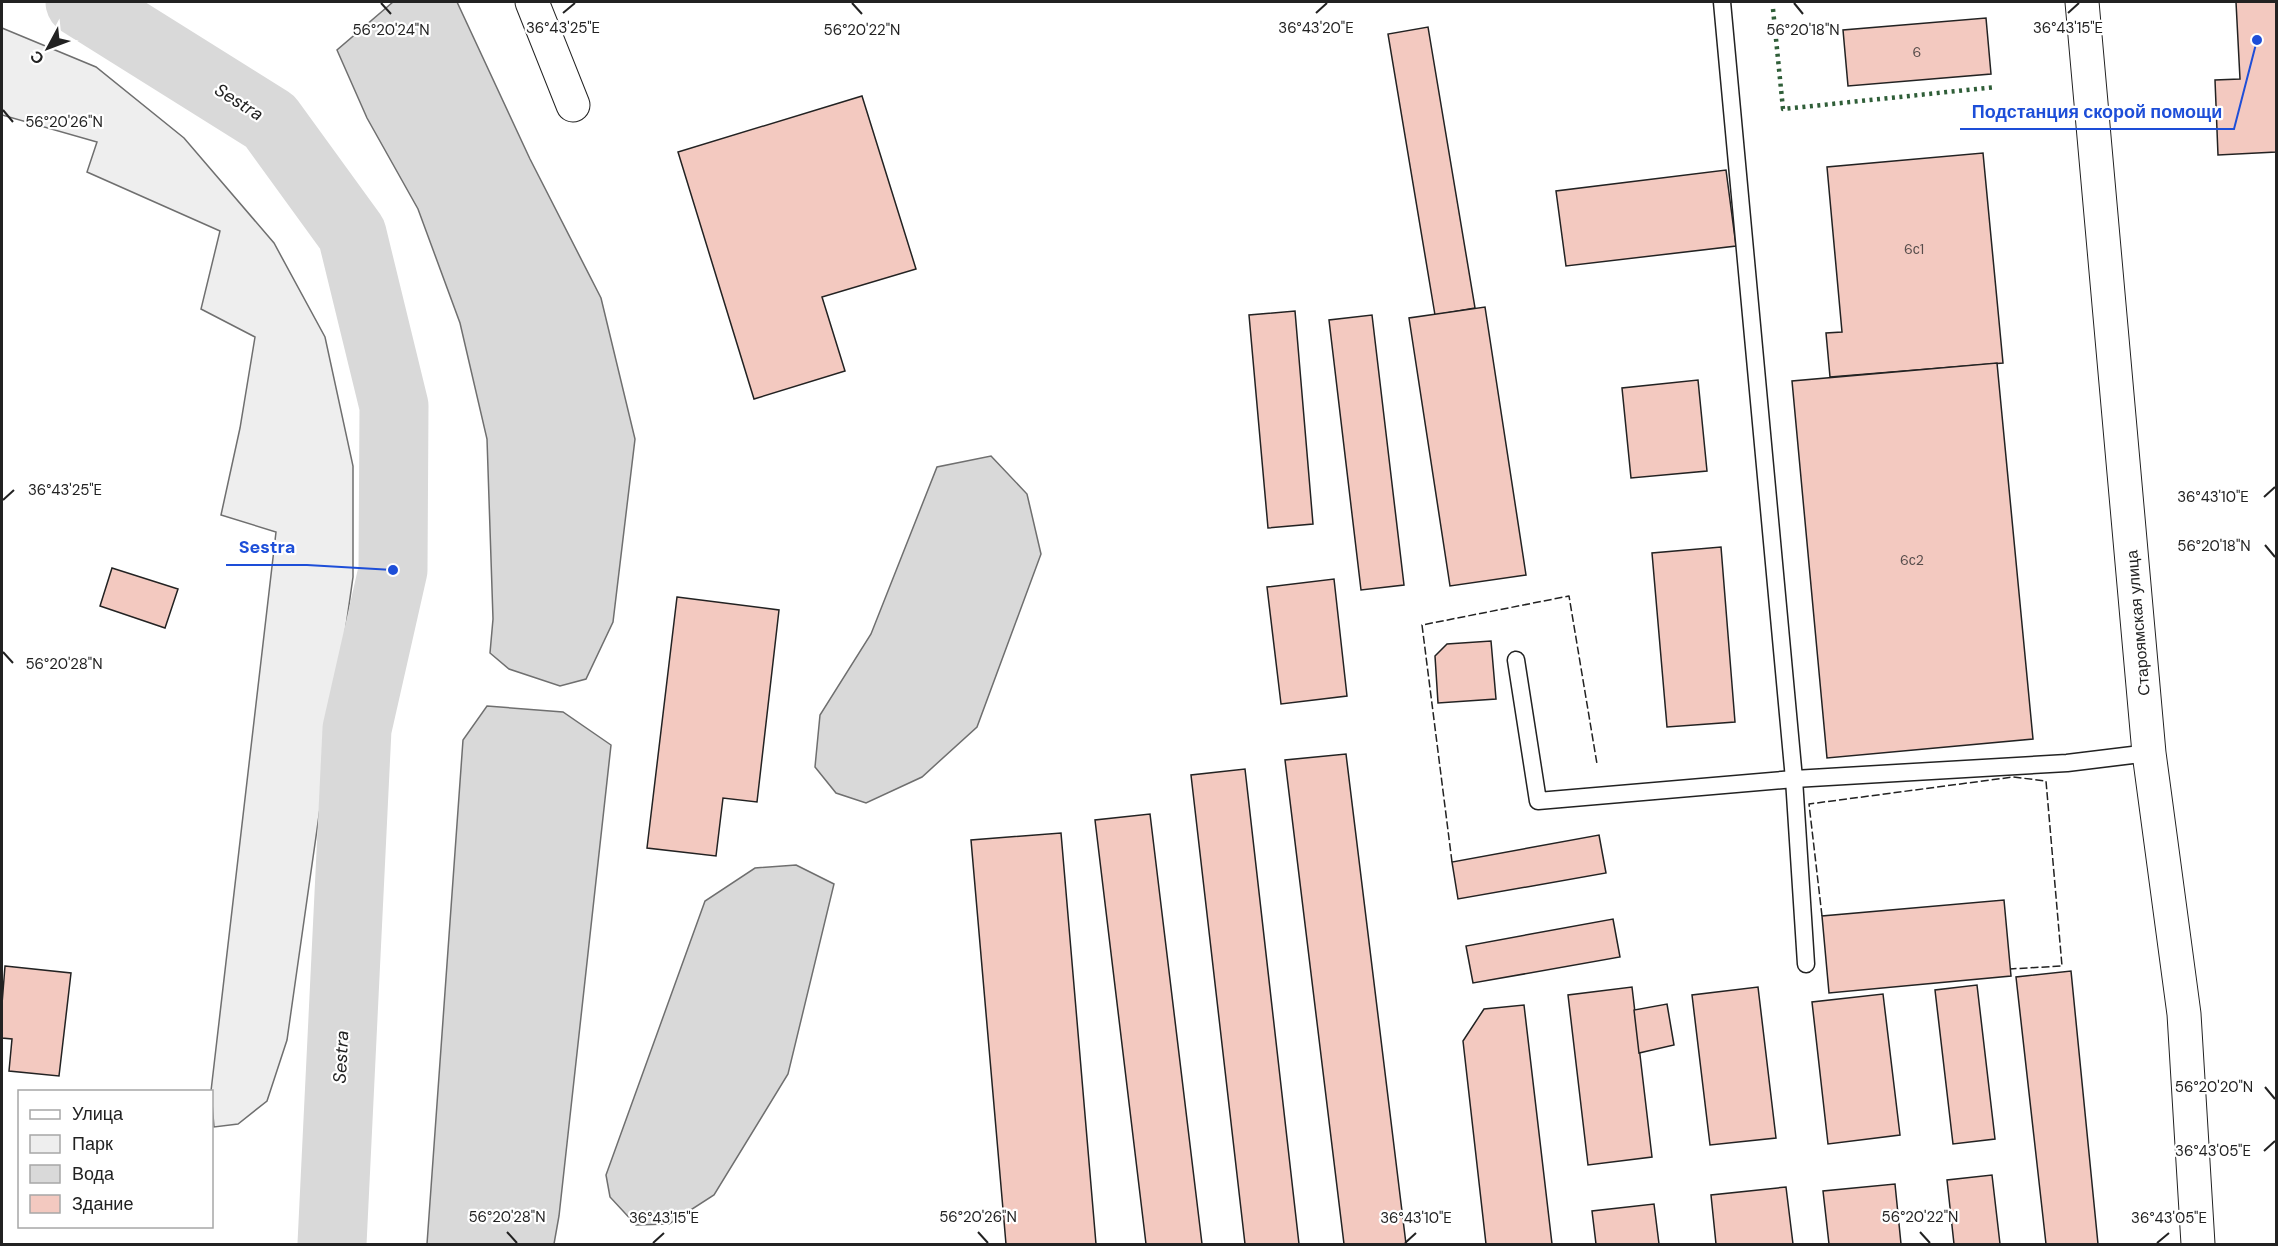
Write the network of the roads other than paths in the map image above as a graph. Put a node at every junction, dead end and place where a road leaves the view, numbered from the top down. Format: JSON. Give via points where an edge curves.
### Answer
{"nodes":[{"id":1,"x":532,"y":2,"type":"edge"},
{"id":2,"x":1722,"y":2,"type":"edge"},
{"id":3,"x":2082,"y":2,"type":"edge"},
{"id":4,"x":573,"y":105,"type":"dead end"},
{"id":5,"x":1515,"y":660,"type":"dead end"},
{"id":6,"x":2150,"y":753,"type":"junction"},
{"id":7,"x":1794,"y":779,"type":"junction"},
{"id":8,"x":1806,"y":964,"type":"dead end"},
{"id":9,"x":2198,"y":1245,"type":"edge"}],
"edges":[{"from":1,"to":4,"type":"street"},
{"from":2,"to":7,"type":"lane"},
{"from":3,"to":6,"type":"street","name":"Староямская улица"},
{"from":5,"to":7,"type":"lane","via":[[1538,801]]},
{"from":6,"to":7,"type":"lane","via":[[2067,763]]},
{"from":6,"to":9,"type":"street","name":"Староямская улица","via":[[2184,1014]]},
{"from":7,"to":8,"type":"lane"}]}
